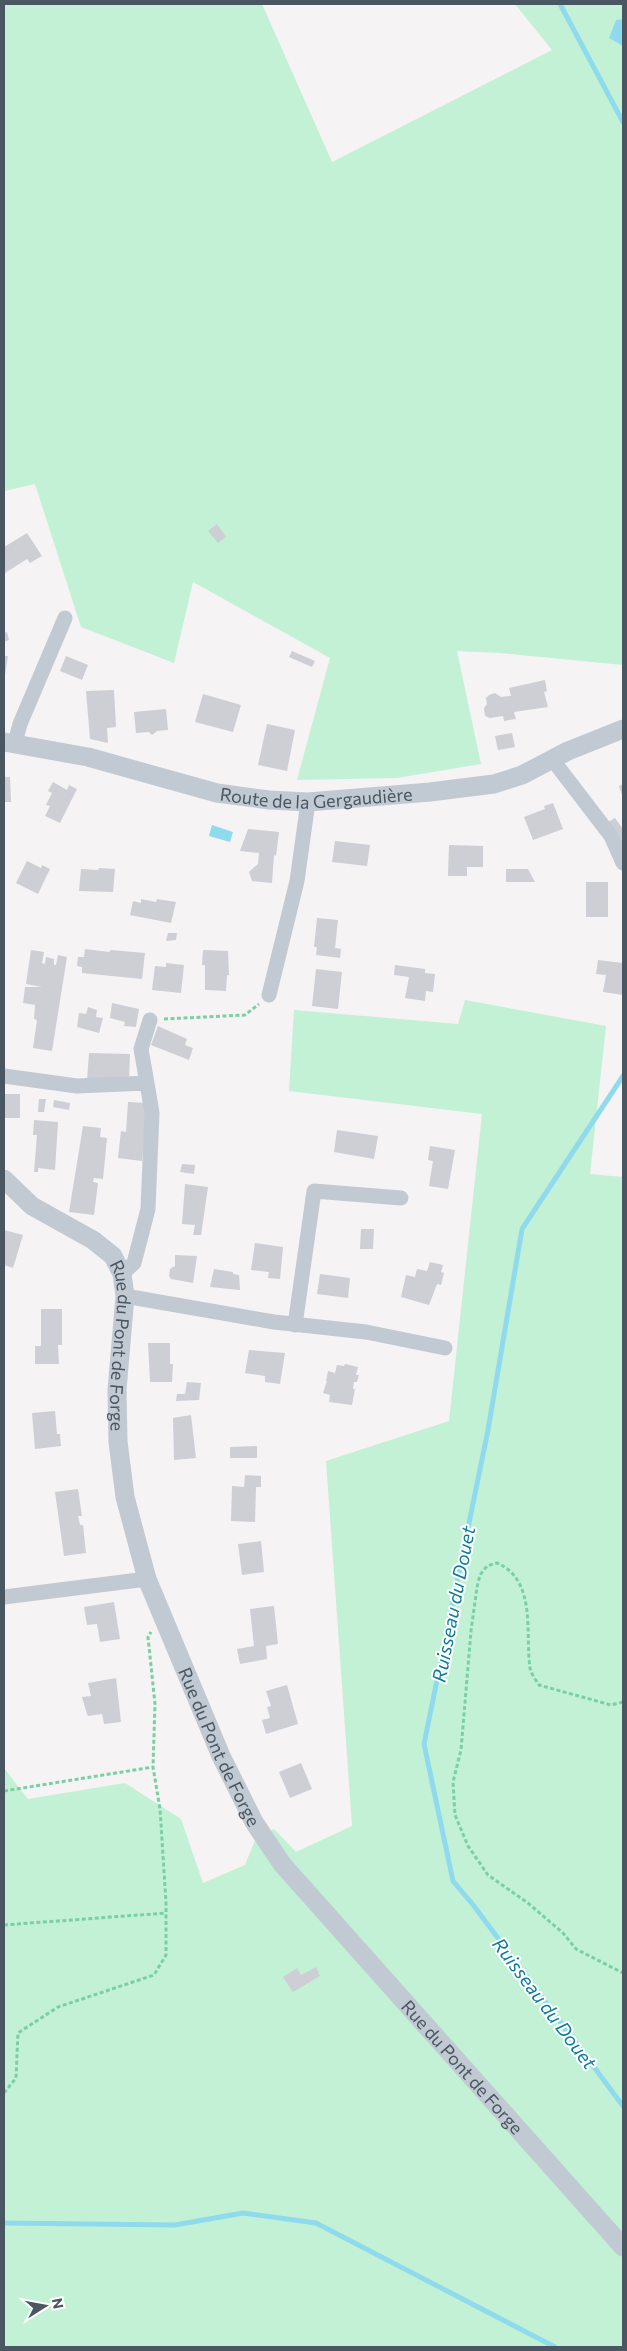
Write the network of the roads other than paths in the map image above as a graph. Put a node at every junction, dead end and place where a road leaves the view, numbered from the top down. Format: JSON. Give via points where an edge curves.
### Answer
{"nodes":[{"id":1,"x":65,"y":618,"type":"dead end"},
{"id":2,"x":623,"y":729,"type":"edge"},
{"id":3,"x":9,"y":743,"type":"edge"},
{"id":4,"x":552,"y":759,"type":"junction"},
{"id":5,"x":308,"y":802,"type":"junction"},
{"id":6,"x":623,"y":863,"type":"edge"},
{"id":7,"x":269,"y":995,"type":"road end"},
{"id":8,"x":150,"y":1020,"type":"road end"},
{"id":9,"x":4,"y":1076,"type":"edge"},
{"id":10,"x":147,"y":1083,"type":"junction"},
{"id":11,"x":4,"y":1179,"type":"edge"},
{"id":12,"x":401,"y":1198,"type":"dead end"},
{"id":13,"x":122,"y":1274,"type":"junction"},
{"id":14,"x":125,"y":1296,"type":"junction"},
{"id":15,"x":295,"y":1324,"type":"junction"},
{"id":16,"x":445,"y":1348,"type":"dead end"},
{"id":17,"x":146,"y":1579,"type":"junction"},
{"id":18,"x":4,"y":1596,"type":"edge"},
{"id":19,"x":623,"y":2247,"type":"edge"}],
"edges":[{"from":1,"to":3,"type":"street"},
{"from":2,"to":4,"type":"street","name":"Route de la Gergaudière"},
{"from":3,"to":5,"type":"street","name":"Route de la Gergaudière","via":[[88,757],[217,794]]},
{"from":4,"to":5,"type":"street","name":"Route de la Gergaudière","via":[[522,775],[494,784]]},
{"from":4,"to":6,"type":"street","via":[[611,836]]},
{"from":5,"to":7,"type":"street","via":[[297,881]]},
{"from":8,"to":10,"type":"street","via":[[141,1049]]},
{"from":9,"to":10,"type":"street","via":[[77,1086]]},
{"from":10,"to":13,"type":"street","via":[[152,1113],[148,1209],[134,1263]]},
{"from":11,"to":13,"type":"street","name":"Rue du Pont de Forge","via":[[32,1206],[93,1240],[113,1256]]},
{"from":12,"to":15,"type":"street","via":[[314,1191]]},
{"from":13,"to":14,"type":"street","name":"Rue du Pont de Forge"},
{"from":14,"to":15,"type":"street"},
{"from":14,"to":17,"type":"street","name":"Rue du Pont de Forge","via":[[117,1390],[118,1442],[125,1497]]},
{"from":15,"to":16,"type":"street","via":[[366,1332]]},
{"from":17,"to":18,"type":"street"},
{"from":17,"to":19,"type":"street","name":"Rue du Pont de Forge","via":[[221,1756],[254,1822],[282,1864]]}]}
